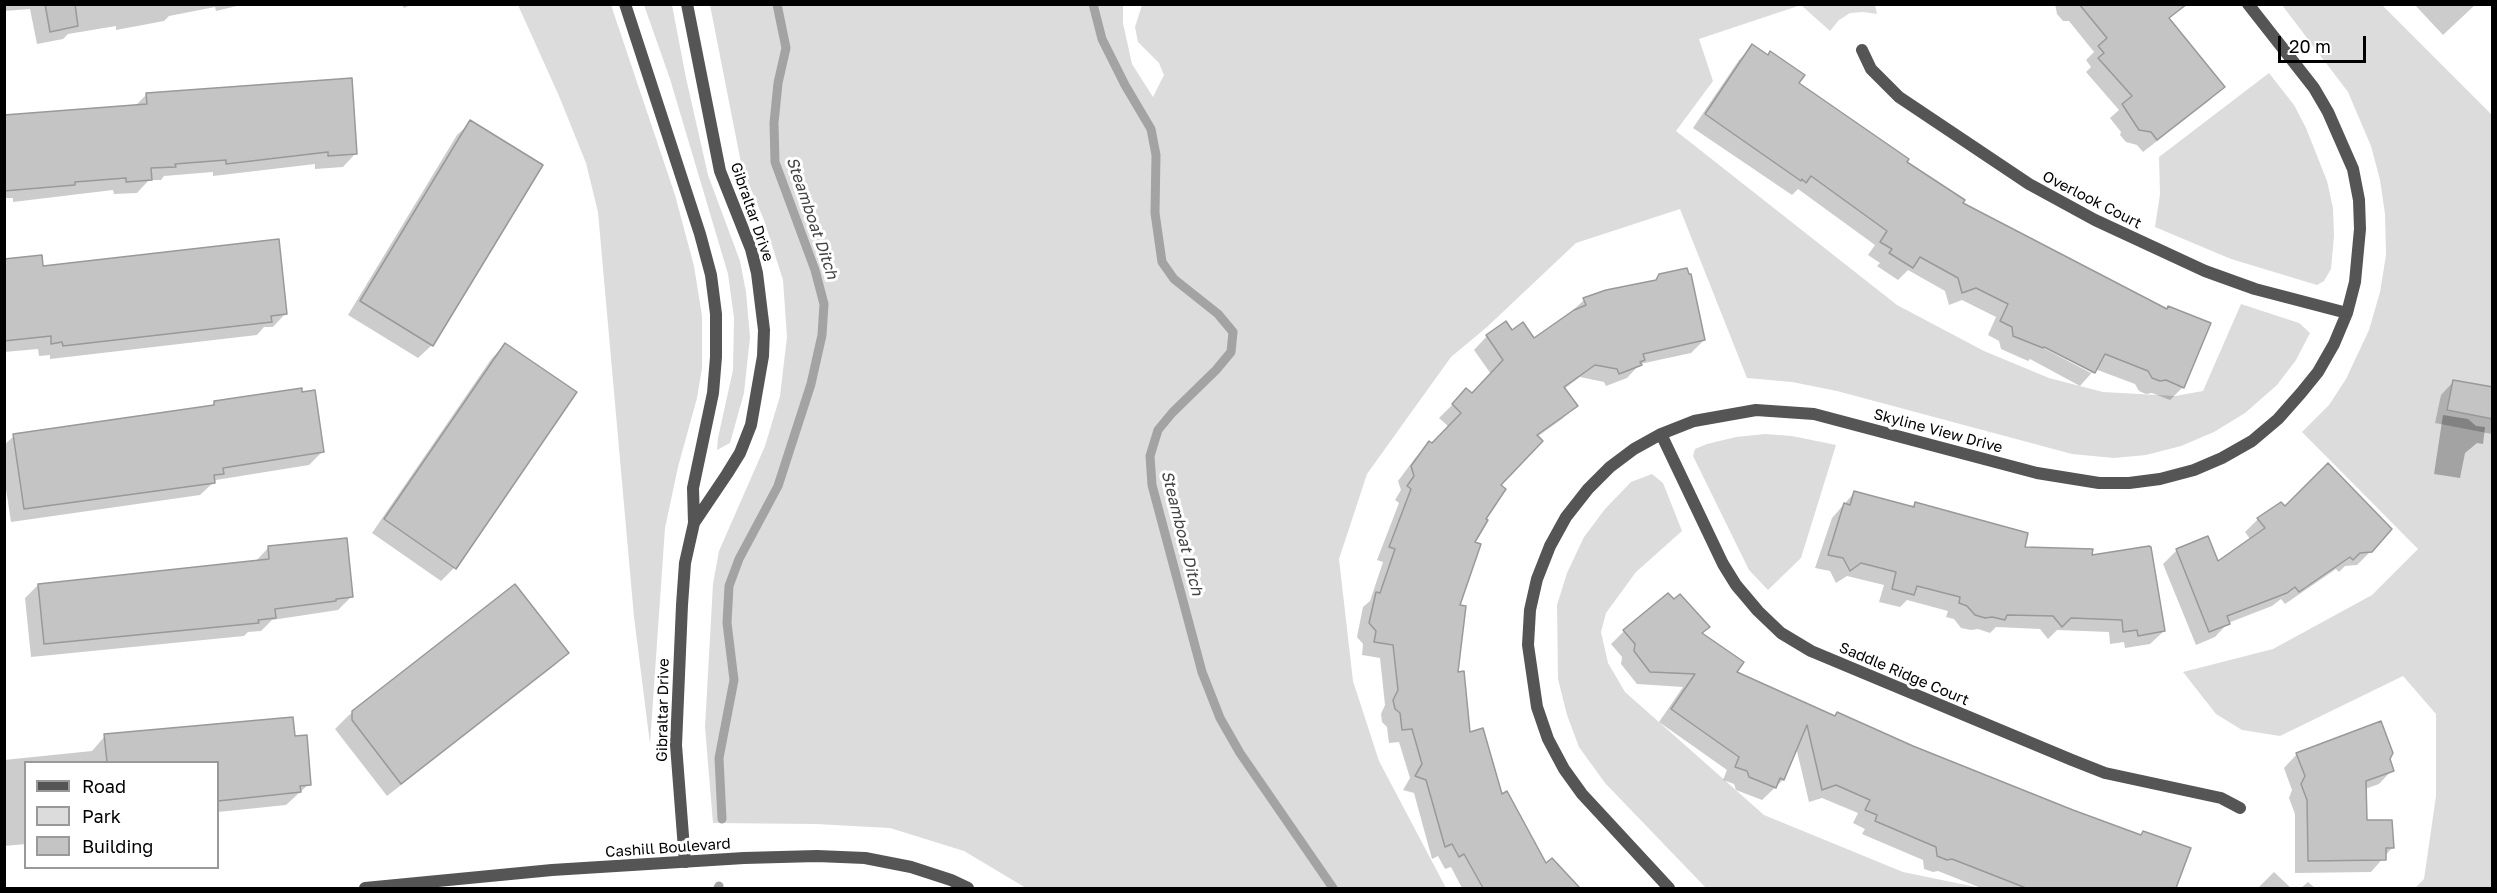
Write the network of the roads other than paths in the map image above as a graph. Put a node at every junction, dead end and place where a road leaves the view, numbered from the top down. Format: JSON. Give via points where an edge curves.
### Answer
{"nodes":[{"id":1,"x":626,"y":4,"type":"edge"},
{"id":2,"x":687,"y":4,"type":"edge"},
{"id":3,"x":2248,"y":4,"type":"edge"},
{"id":4,"x":1862,"y":50,"type":"dead end"},
{"id":5,"x":2347,"y":313,"type":"junction"},
{"id":6,"x":1661,"y":434,"type":"junction"},
{"id":7,"x":694,"y":523,"type":"junction"},
{"id":8,"x":2240,"y":808,"type":"dead end"},
{"id":9,"x":685,"y":862,"type":"junction"},
{"id":10,"x":365,"y":888,"type":"edge"},
{"id":11,"x":968,"y":888,"type":"edge"},
{"id":12,"x":1669,"y":888,"type":"edge"}],
"edges":[{"from":1,"to":7,"type":"street","name":"Gibraltar Drive","via":[[711,275],[716,357],[693,488]]},
{"from":2,"to":7,"type":"street","name":"Gibraltar Drive","via":[[720,171],[751,249],[764,330],[751,425],[727,474]]},
{"from":3,"to":5,"type":"street","name":"Skyline View Drive","via":[[2314,88],[2353,169],[2360,229],[2355,282]]},
{"from":4,"to":5,"type":"street","name":"Overlook Court","via":[[1871,69],[1899,97],[2019,178],[2095,220],[2205,271],[2255,289]]},
{"from":5,"to":6,"type":"street","name":"Skyline View Drive","via":[[2318,372],[2278,419],[2252,441],[2222,458],[2160,479],[2109,483],[2061,478],[1851,422],[1784,410],[1725,414]]},
{"from":6,"to":8,"type":"street","name":"Saddle Ridge Court","via":[[1722,564],[1750,602],[1781,633],[1810,651],[2105,773],[2221,798]]},
{"from":6,"to":12,"type":"street","name":"Skyline View Drive","via":[[1610,467],[1566,517],[1537,579],[1528,645],[1537,707],[1564,769],[1600,816]]},
{"from":7,"to":9,"type":"street","name":"Gibraltar Drive","via":[[685,563],[677,693],[676,745]]},
{"from":9,"to":10,"type":"street","name":"Cashill Boulevard"},
{"from":9,"to":11,"type":"street","name":"Cashill Boulevard","via":[[773,857],[865,858],[911,867]]}]}
